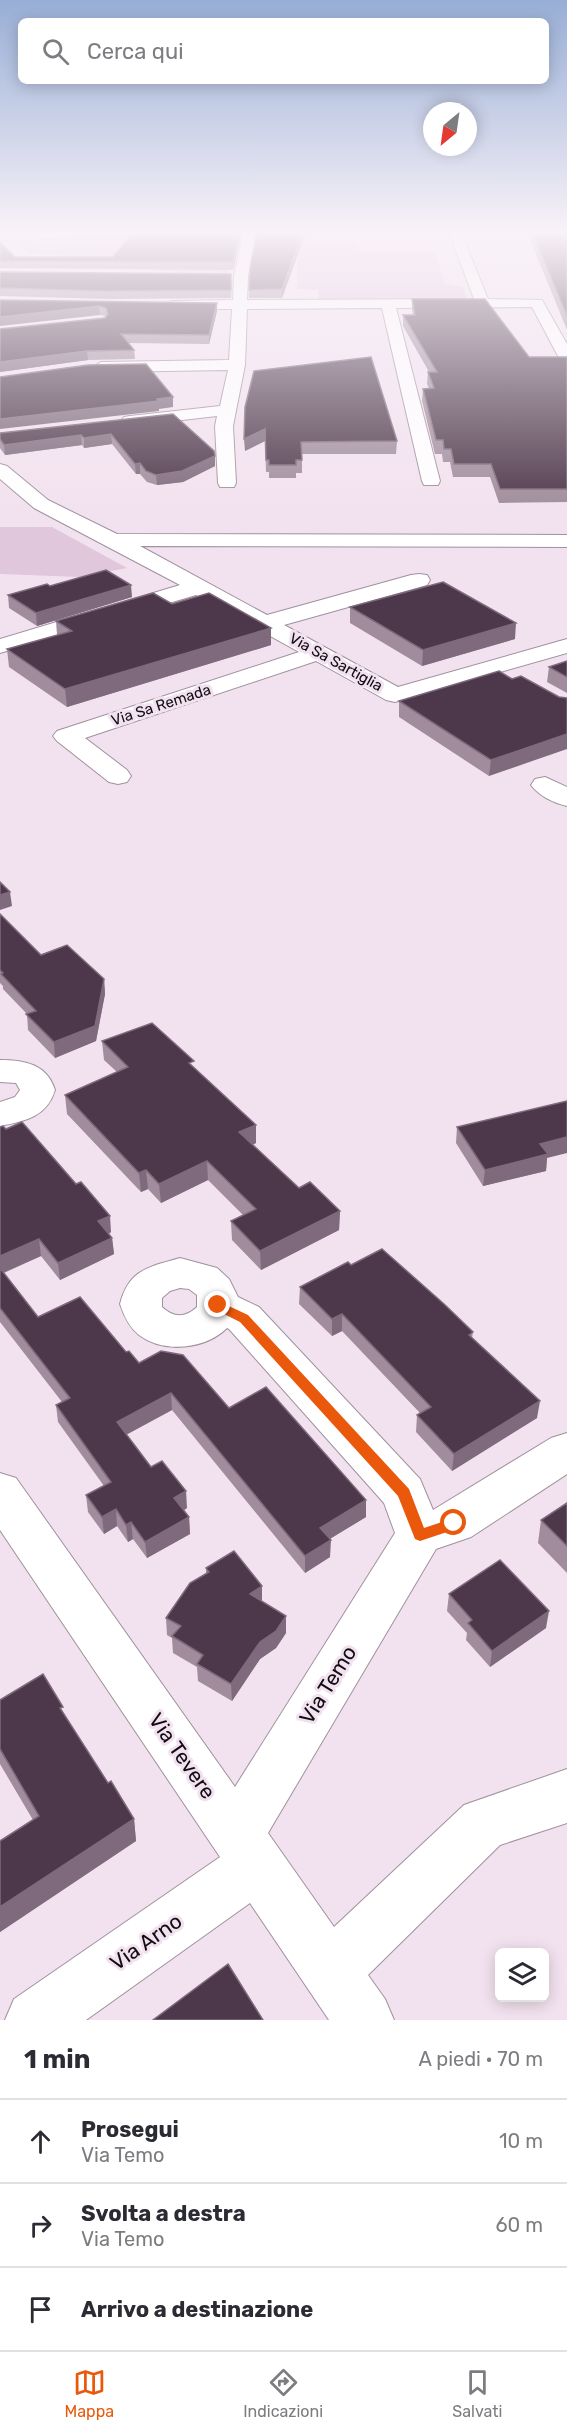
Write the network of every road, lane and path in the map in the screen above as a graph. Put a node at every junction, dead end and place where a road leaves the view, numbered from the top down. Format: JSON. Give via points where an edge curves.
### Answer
{"nodes":[{"id":1,"x":239,"y":326,"type":"edge"},
{"id":2,"x":393,"y":326,"type":"edge"},
{"id":3,"x":553,"y":326,"type":"edge"},
{"id":4,"x":562,"y":339,"type":"edge"},
{"id":5,"x":567,"y":358,"type":"edge"},
{"id":6,"x":237,"y":365,"type":"junction"},
{"id":7,"x":88,"y":367,"type":"edge"},
{"id":8,"x":229,"y":410,"type":"junction"},
{"id":9,"x":118,"y":423,"type":"edge"},
{"id":10,"x":0,"y":470,"type":"edge"},
{"id":11,"x":431,"y":481,"type":"dead end"},
{"id":12,"x":227,"y":483,"type":"dead end"},
{"id":13,"x":113,"y":540,"type":"junction"},
{"id":14,"x":567,"y":541,"type":"edge"},
{"id":15,"x":419,"y":580,"type":"dead end"},
{"id":16,"x":198,"y":587,"type":"junction"},
{"id":17,"x":265,"y":623,"type":"junction"},
{"id":18,"x":0,"y":646,"type":"edge"},
{"id":19,"x":567,"y":646,"type":"edge"},
{"id":20,"x":318,"y":652,"type":"junction"},
{"id":21,"x":498,"y":667,"type":"junction"},
{"id":22,"x":528,"y":684,"type":"edge"},
{"id":23,"x":64,"y":716,"type":"dead end"},
{"id":24,"x":86,"y":730,"type":"junction"},
{"id":25,"x":118,"y":776,"type":"dead end"},
{"id":26,"x":2,"y":1065,"type":"edge"},
{"id":27,"x":0,"y":1114,"type":"edge"},
{"id":28,"x":218,"y":1305,"type":"dead end"},
{"id":29,"x":567,"y":1451,"type":"edge"},
{"id":30,"x":0,"y":1492,"type":"edge"},
{"id":31,"x":420,"y":1535,"type":"junction"},
{"id":32,"x":567,"y":1796,"type":"edge"},
{"id":33,"x":247,"y":1850,"type":"junction"},
{"id":34,"x":330,"y":1972,"type":"junction"},
{"id":35,"x":35,"y":2020,"type":"edge"},
{"id":36,"x":364,"y":2020,"type":"edge"}],
"edges":[{"from":1,"to":6,"type":"street"},
{"from":2,"to":11,"type":"street"},
{"from":3,"to":4,"type":"street"},
{"from":4,"to":5,"type":"street"},
{"from":6,"to":7,"type":"street"},
{"from":6,"to":8,"type":"street"},
{"from":8,"to":9,"type":"street"},
{"from":8,"to":12,"type":"street","via":[[224,426]]},
{"from":10,"to":13,"type":"street","name":"Via Sa Sartiglia","via":[[41,504]]},
{"from":13,"to":14,"type":"street"},
{"from":13,"to":16,"type":"street","name":"Via Sa Sartiglia"},
{"from":15,"to":17,"type":"street"},
{"from":16,"to":17,"type":"street","name":"Via Sa Sartiglia"},
{"from":16,"to":18,"type":"street"},
{"from":17,"to":20,"type":"street","name":"Via Sa Sartiglia"},
{"from":19,"to":21,"type":"street","name":"Via Sa Sartiglia"},
{"from":20,"to":21,"type":"street","name":"Via Sa Sartiglia","via":[[395,695]]},
{"from":20,"to":24,"type":"street","name":"Via Sa Remada"},
{"from":21,"to":22,"type":"street"},
{"from":23,"to":24,"type":"street"},
{"from":24,"to":25,"type":"street","name":"Via Sa Remada","via":[[66,736]]},
{"from":26,"to":27,"type":"street","via":[[34,1079],[38,1092],[28,1106]]},
{"from":28,"to":31,"type":"street","via":[[244,1318],[404,1493]]},
{"from":29,"to":31,"type":"street","via":[[454,1523]]},
{"from":30,"to":33,"type":"street","name":"Via Tevere"},
{"from":31,"to":33,"type":"street","name":"Via Temo"},
{"from":32,"to":34,"type":"street","via":[[483,1824]]},
{"from":33,"to":34,"type":"street","name":"Via Tevere"},
{"from":33,"to":35,"type":"street","name":"Via Arno"},
{"from":34,"to":36,"type":"street","name":"Via Tevere"}]}
